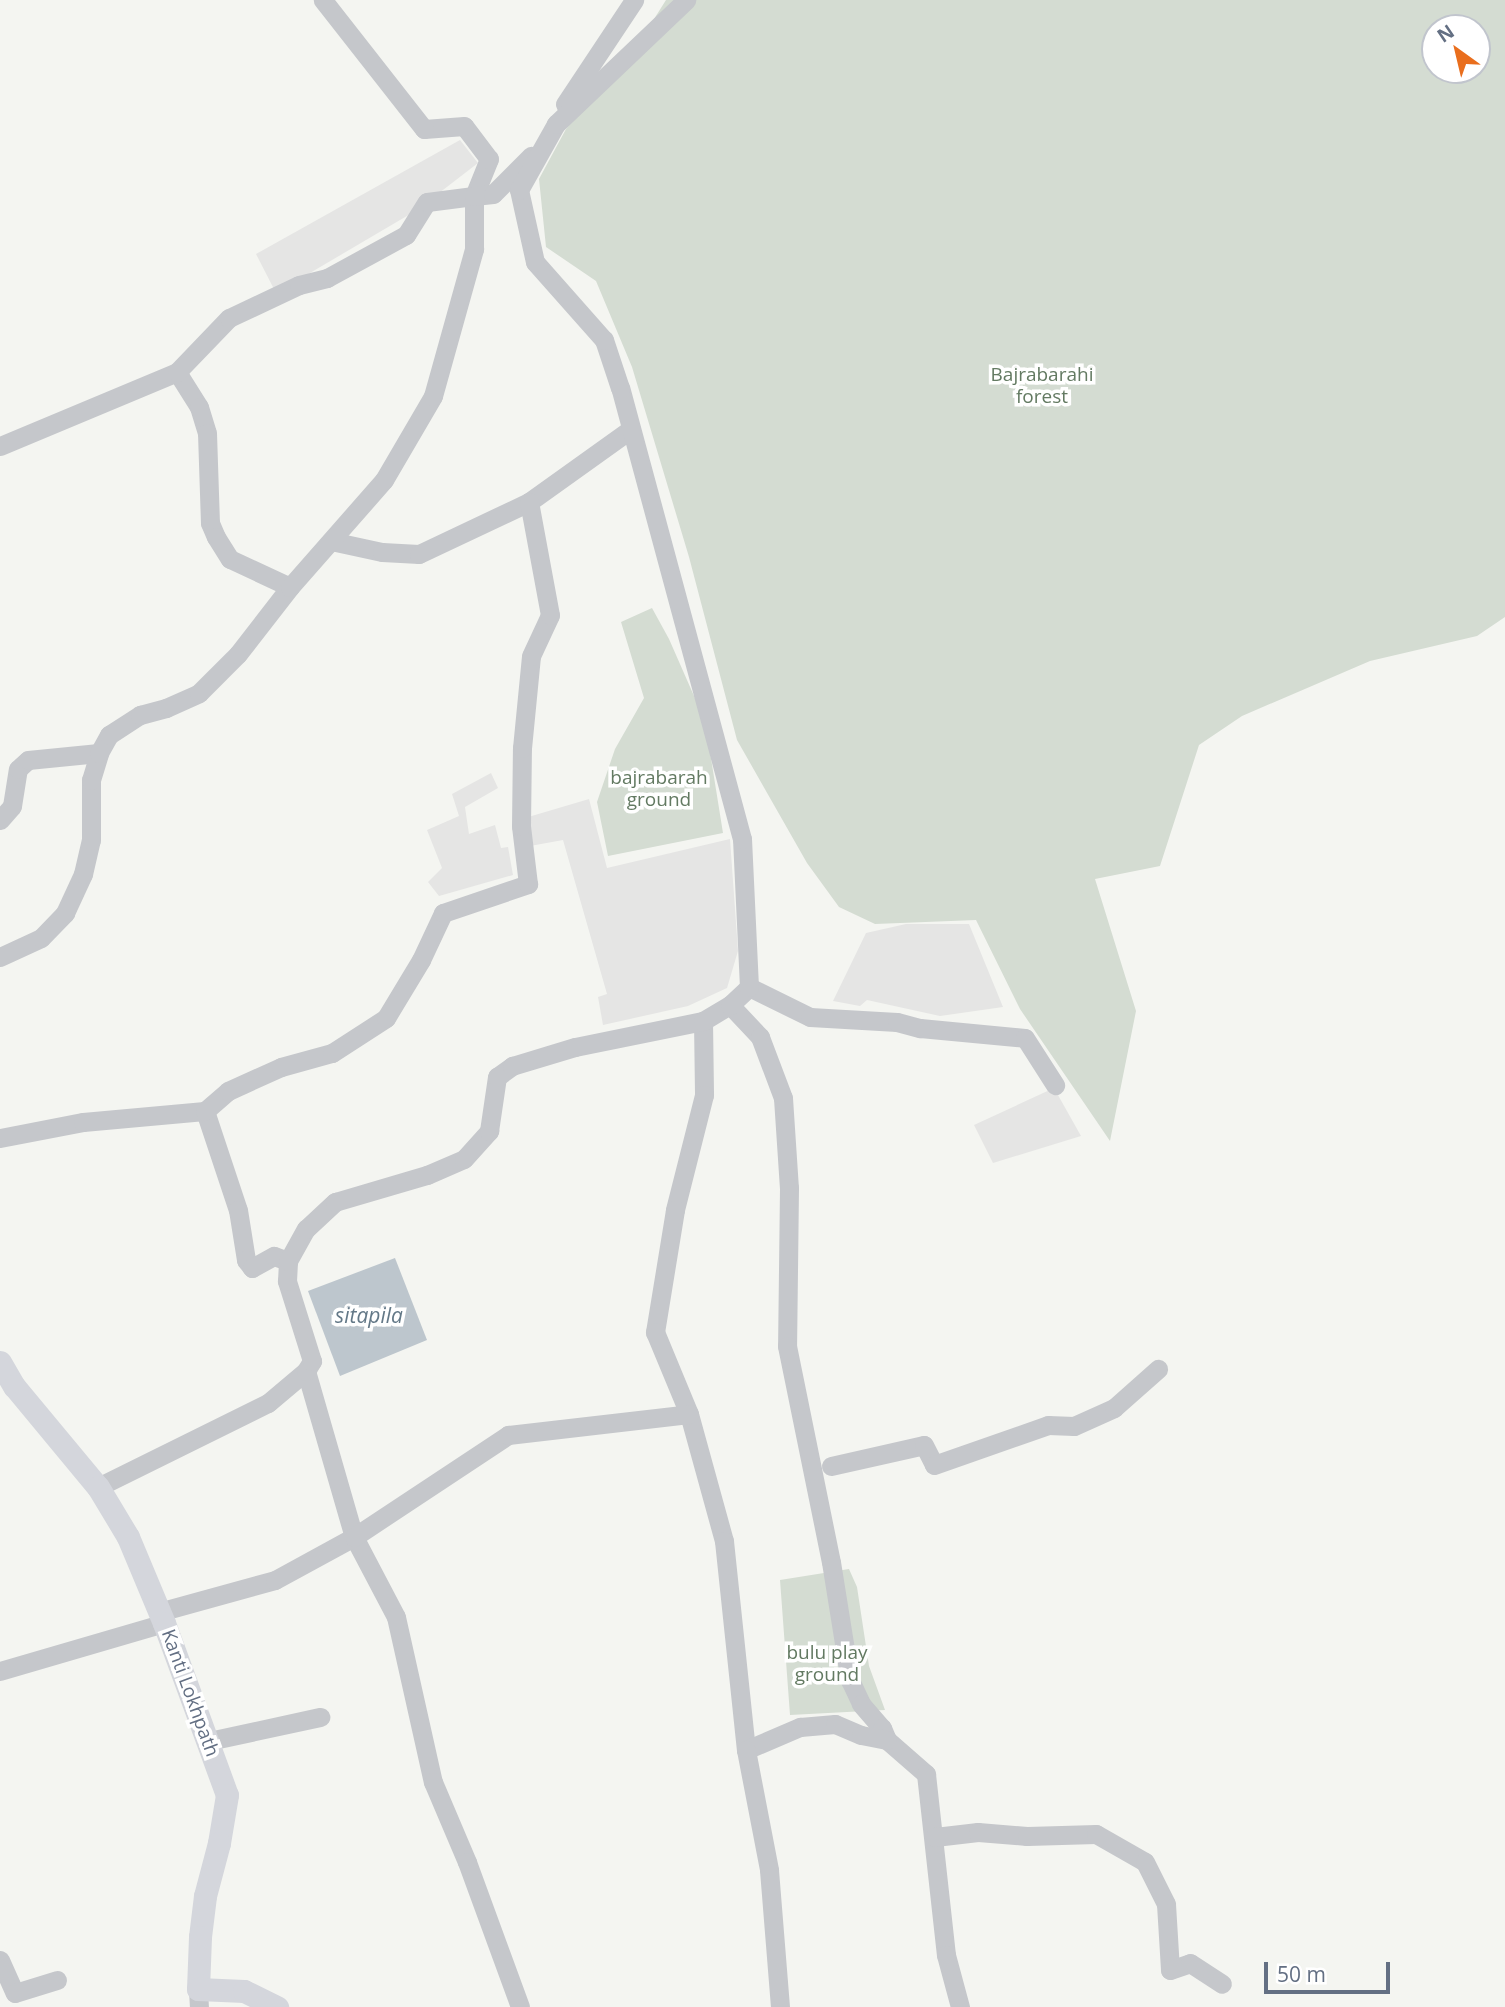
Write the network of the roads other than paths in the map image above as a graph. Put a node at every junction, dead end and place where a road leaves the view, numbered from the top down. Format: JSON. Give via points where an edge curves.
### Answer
{"nodes":[{"id":1,"x":323,"y":0,"type":"edge"},
{"id":2,"x":634,"y":0,"type":"edge"},
{"id":3,"x":686,"y":0,"type":"edge"},
{"id":4,"x":474,"y":196,"type":"junction"},
{"id":5,"x":177,"y":372,"type":"junction"},
{"id":6,"x":631,"y":429,"type":"junction"},
{"id":7,"x":0,"y":446,"type":"edge"},
{"id":8,"x":529,"y":502,"type":"junction"},
{"id":9,"x":331,"y":541,"type":"junction"},
{"id":10,"x":290,"y":587,"type":"junction"},
{"id":11,"x":99,"y":754,"type":"junction"},
{"id":12,"x":0,"y":820,"type":"edge"},
{"id":13,"x":0,"y":957,"type":"edge"},
{"id":14,"x":749,"y":987,"type":"junction"},
{"id":15,"x":730,"y":1005,"type":"junction"},
{"id":16,"x":703,"y":1021,"type":"junction"},
{"id":17,"x":1055,"y":1084,"type":"dead end"},
{"id":18,"x":205,"y":1111,"type":"junction"},
{"id":19,"x":0,"y":1138,"type":"edge"},
{"id":20,"x":288,"y":1261,"type":"junction"},
{"id":21,"x":0,"y":1362,"type":"edge"},
{"id":22,"x":1158,"y":1369,"type":"dead end"},
{"id":23,"x":306,"y":1371,"type":"junction"},
{"id":24,"x":7,"y":1391,"type":"edge"},
{"id":25,"x":689,"y":1414,"type":"junction"},
{"id":26,"x":831,"y":1466,"type":"dead end"},
{"id":27,"x":98,"y":1487,"type":"junction"},
{"id":28,"x":354,"y":1537,"type":"junction"},
{"id":29,"x":162,"y":1618,"type":"junction"},
{"id":30,"x":0,"y":1671,"type":"edge"},
{"id":31,"x":320,"y":1717,"type":"dead end"},
{"id":32,"x":887,"y":1740,"type":"junction"},
{"id":33,"x":209,"y":1741,"type":"junction"},
{"id":34,"x":746,"y":1751,"type":"junction"},
{"id":35,"x":935,"y":1837,"type":"junction"},
{"id":36,"x":0,"y":1960,"type":"edge"},
{"id":37,"x":57,"y":1980,"type":"dead end"},
{"id":38,"x":1223,"y":1984,"type":"dead end"},
{"id":39,"x":199,"y":1998,"type":"edge"},
{"id":40,"x":18,"y":2000,"type":"edge"},
{"id":41,"x":277,"y":2007,"type":"edge"},
{"id":42,"x":520,"y":2007,"type":"edge"},
{"id":43,"x":780,"y":2007,"type":"edge"},
{"id":44,"x":960,"y":2007,"type":"edge"}],
"edges":[{"from":1,"to":4,"type":"street","via":[[424,129],[464,126],[489,159]]},
{"from":2,"to":4,"type":"street","via":[[531,155],[493,194]]},
{"from":3,"to":6,"type":"street","via":[[556,124],[519,190],[536,262],[604,340]]},
{"from":4,"to":5,"type":"street","via":[[428,202],[406,235],[327,278],[299,285],[229,318]]},
{"from":4,"to":9,"type":"street","via":[[474,249],[433,396],[384,480]]},
{"from":5,"to":7,"type":"street"},
{"from":5,"to":10,"type":"street","via":[[199,407],[207,433],[209,523],[216,537],[230,559]]},
{"from":6,"to":8,"type":"street"},
{"from":6,"to":14,"type":"street","via":[[742,839]]},
{"from":8,"to":9,"type":"street","via":[[419,554]]},
{"from":8,"to":18,"type":"street","via":[[550,615],[531,656],[522,748],[521,826],[528,884],[443,913],[386,1018],[332,1053],[228,1091]]},
{"from":9,"to":10,"type":"street"},
{"from":10,"to":11,"type":"street","via":[[238,654],[199,693],[119,727]]},
{"from":11,"to":12,"type":"street","via":[[28,760],[18,769],[12,806]]},
{"from":11,"to":13,"type":"street","via":[[91,780],[91,840],[83,874],[65,913],[41,938]]},
{"from":14,"to":15,"type":"street"},
{"from":14,"to":17,"type":"street","via":[[810,1017],[1025,1038]]},
{"from":15,"to":16,"type":"street"},
{"from":15,"to":32,"type":"street","via":[[760,1037],[783,1098],[789,1188],[787,1346],[831,1562],[849,1680]]},
{"from":16,"to":20,"type":"street","via":[[575,1047],[512,1066],[497,1077],[489,1131],[464,1159],[335,1202],[306,1229]]},
{"from":16,"to":25,"type":"street","via":[[704,1095],[675,1210],[655,1332]]},
{"from":18,"to":19,"type":"street","via":[[83,1122]]},
{"from":18,"to":20,"type":"street","via":[[238,1210],[246,1260],[252,1268],[274,1256]]},
{"from":20,"to":23,"type":"street","via":[[287,1281],[312,1362]]},
{"from":21,"to":24,"type":"main road","name":"Kanti Lokhpath"},
{"from":22,"to":26,"type":"street","via":[[1114,1408],[1074,1426],[1048,1425],[934,1465],[924,1445]]},
{"from":23,"to":27,"type":"street","via":[[268,1403]]},
{"from":23,"to":28,"type":"street"},
{"from":24,"to":27,"type":"main road","name":"Kanti Lokhpath"},
{"from":25,"to":28,"type":"street","via":[[508,1435]]},
{"from":25,"to":34,"type":"street","via":[[724,1541]]},
{"from":27,"to":29,"type":"main road","name":"Kanti Lokhpath","via":[[128,1537]]},
{"from":28,"to":29,"type":"street","via":[[275,1580]]},
{"from":28,"to":42,"type":"street","via":[[396,1617],[433,1782]]},
{"from":29,"to":30,"type":"street"},
{"from":29,"to":33,"type":"main road","name":"Kanti Lokhpath"},
{"from":31,"to":33,"type":"street"},
{"from":32,"to":34,"type":"street","via":[[835,1724],[800,1727]]},
{"from":32,"to":35,"type":"street","via":[[926,1774]]},
{"from":33,"to":39,"type":"main road","name":"Kanti Lokhpath","via":[[227,1795],[205,1896]]},
{"from":34,"to":43,"type":"street","via":[[769,1870]]},
{"from":35,"to":38,"type":"street","via":[[978,1832],[1096,1835],[1145,1862],[1166,1904],[1170,1970],[1190,1964]]},
{"from":35,"to":44,"type":"street","via":[[946,1955]]},
{"from":36,"to":40,"type":"street"},
{"from":37,"to":40,"type":"street"},
{"from":39,"to":41,"type":"main road","name":"Kanti Lokhpath","via":[[244,1991]]}]}
